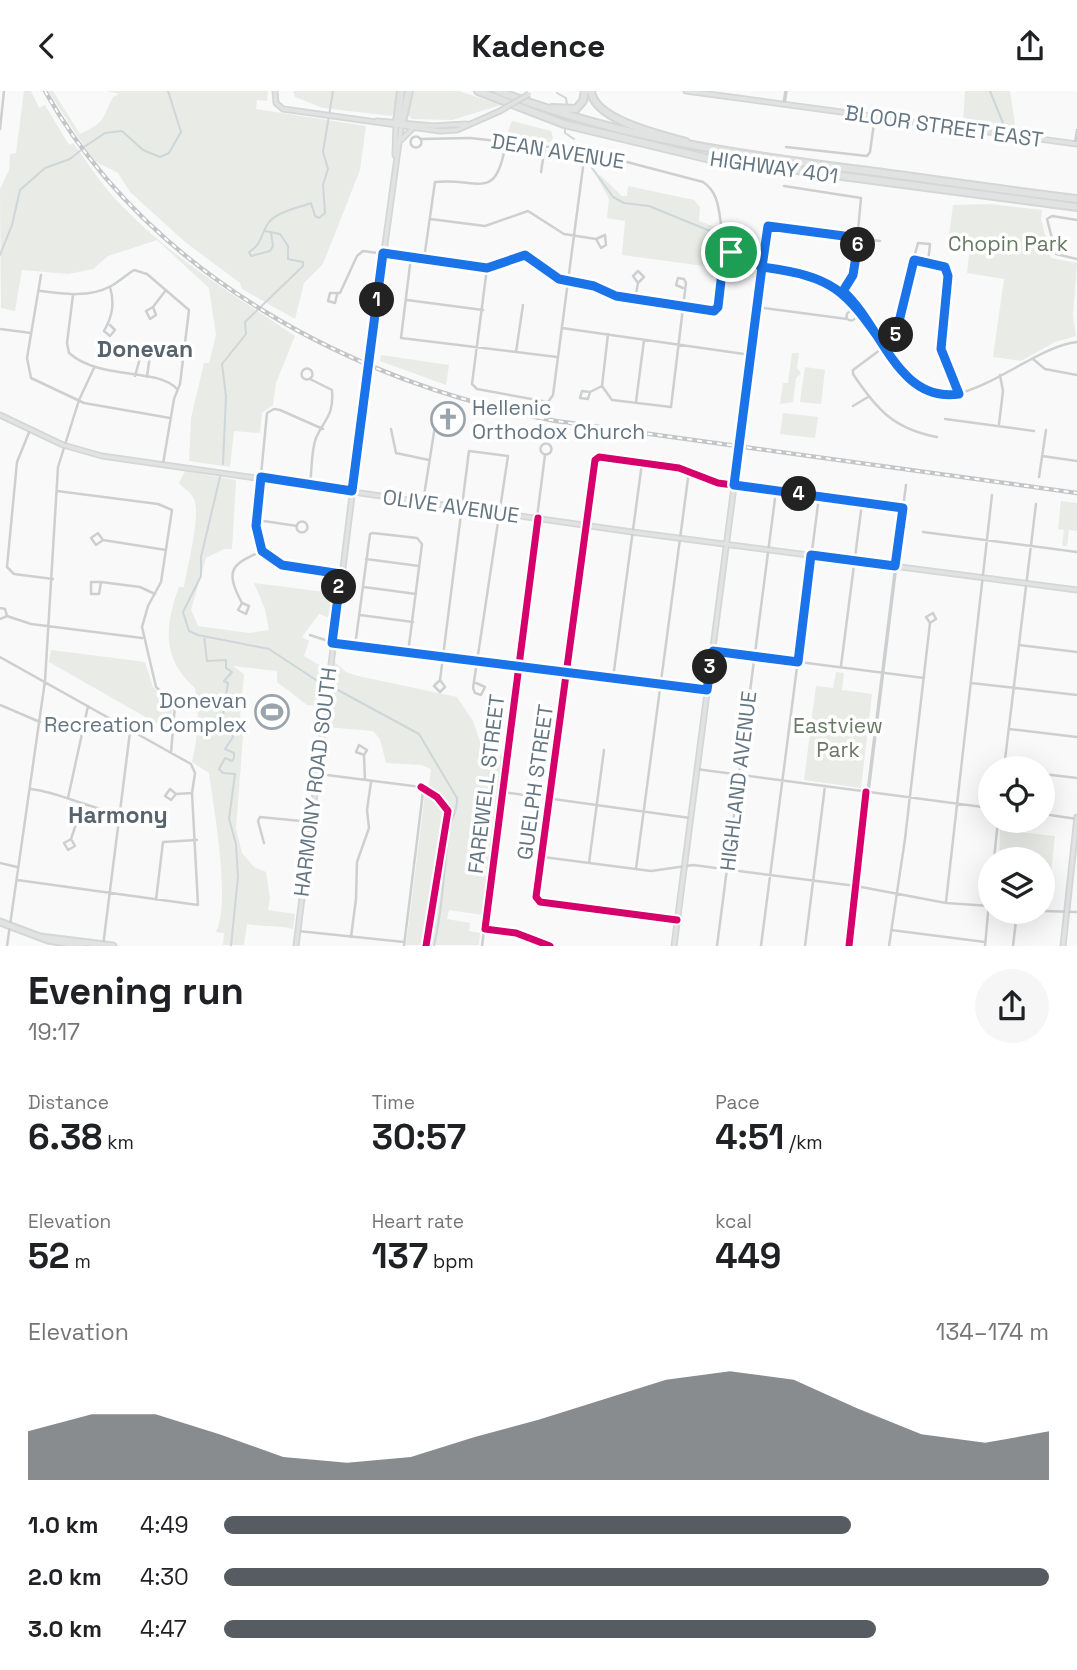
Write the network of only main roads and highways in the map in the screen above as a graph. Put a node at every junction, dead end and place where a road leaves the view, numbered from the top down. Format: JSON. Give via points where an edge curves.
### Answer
{"nodes":[{"id":1,"x":275,"y":91,"type":"edge"},
{"id":2,"x":401,"y":91,"type":"edge"},
{"id":3,"x":409,"y":91,"type":"edge"},
{"id":4,"x":470,"y":91,"type":"edge"},
{"id":5,"x":478,"y":91,"type":"edge"},
{"id":6,"x":534,"y":91,"type":"edge"},
{"id":7,"x":687,"y":91,"type":"edge"},
{"id":8,"x":588,"y":92,"type":"edge"},
{"id":9,"x":496,"y":95,"type":"edge"},
{"id":10,"x":533,"y":104,"type":"junction"},
{"id":11,"x":471,"y":123,"type":"junction"},
{"id":12,"x":399,"y":125,"type":"junction"},
{"id":13,"x":414,"y":129,"type":"junction"},
{"id":14,"x":1076,"y":144,"type":"edge"},
{"id":15,"x":398,"y":146,"type":"junction"},
{"id":16,"x":735,"y":155,"type":"junction"},
{"id":17,"x":395,"y":161,"type":"junction"},
{"id":18,"x":1077,"y":199,"type":"edge"},
{"id":19,"x":1077,"y":207,"type":"edge"},
{"id":20,"x":768,"y":226,"type":"road end"},
{"id":21,"x":0,"y":415,"type":"edge"},
{"id":22,"x":352,"y":491,"type":"junction"},
{"id":23,"x":726,"y":544,"type":"junction"},
{"id":24,"x":1077,"y":590,"type":"edge"},
{"id":25,"x":1077,"y":818,"type":"edge"},
{"id":26,"x":0,"y":922,"type":"edge"},
{"id":27,"x":40,"y":937,"type":"junction"},
{"id":28,"x":103,"y":945,"type":"edge"},
{"id":29,"x":82,"y":946,"type":"edge"},
{"id":30,"x":113,"y":946,"type":"edge"},
{"id":31,"x":296,"y":946,"type":"edge"},
{"id":32,"x":674,"y":946,"type":"edge"},
{"id":33,"x":1063,"y":946,"type":"edge"}],
"edges":[{"from":1,"to":12,"type":"main road","via":[[276,103],[283,109]]},
{"from":2,"to":12,"type":"highway"},
{"from":3,"to":12,"type":"highway"},
{"from":4,"to":9,"type":"highway"},
{"from":5,"to":9,"type":"highway","name":"HIGHWAY 401"},
{"from":6,"to":11,"type":"main road","bridge":true},
{"from":7,"to":14,"type":"main road","name":"BLOOR STREET EAST"},
{"from":8,"to":10,"type":"highway","via":[[581,105],[567,111]]},
{"from":8,"to":16,"type":"highway","via":[[605,113],[649,131]]},
{"from":9,"to":10,"type":"highway","name":"HIGHWAY 401"},
{"from":9,"to":19,"type":"highway","name":"HIGHWAY 401","via":[[612,137],[767,168]]},
{"from":10,"to":16,"type":"highway","name":"HIGHWAY 401","via":[[651,139]]},
{"from":11,"to":12,"type":"main road"},
{"from":11,"to":13,"type":"main road","via":[[448,131]]},
{"from":12,"to":13,"type":"main road"},
{"from":12,"to":15,"type":"main road","name":"HARMONY ROAD SOUTH"},
{"from":12,"to":17,"type":"main road","name":"HARMONY ROAD SOUTH"},
{"from":13,"to":15,"type":"main road"},
{"from":15,"to":17,"type":"main road","name":"HARMONY ROAD SOUTH"},
{"from":16,"to":18,"type":"highway","name":"HIGHWAY 401"},
{"from":17,"to":22,"type":"main road","name":"HARMONY ROAD SOUTH","bridge":true},
{"from":20,"to":23,"type":"main road"},
{"from":21,"to":22,"type":"main road","name":"OLIVE AVENUE","via":[[96,455]]},
{"from":22,"to":23,"type":"main road","name":"OLIVE AVENUE"},
{"from":22,"to":31,"type":"main road","name":"HARMONY ROAD SOUTH"},
{"from":23,"to":24,"type":"main road","name":"OLIVE AVENUE"},
{"from":23,"to":32,"type":"main road"},
{"from":25,"to":33,"type":"main road"},
{"from":26,"to":27,"type":"main road"},
{"from":27,"to":28,"type":"main road"},
{"from":27,"to":29,"type":"main road"},
{"from":28,"to":30,"type":"main road"}]}
